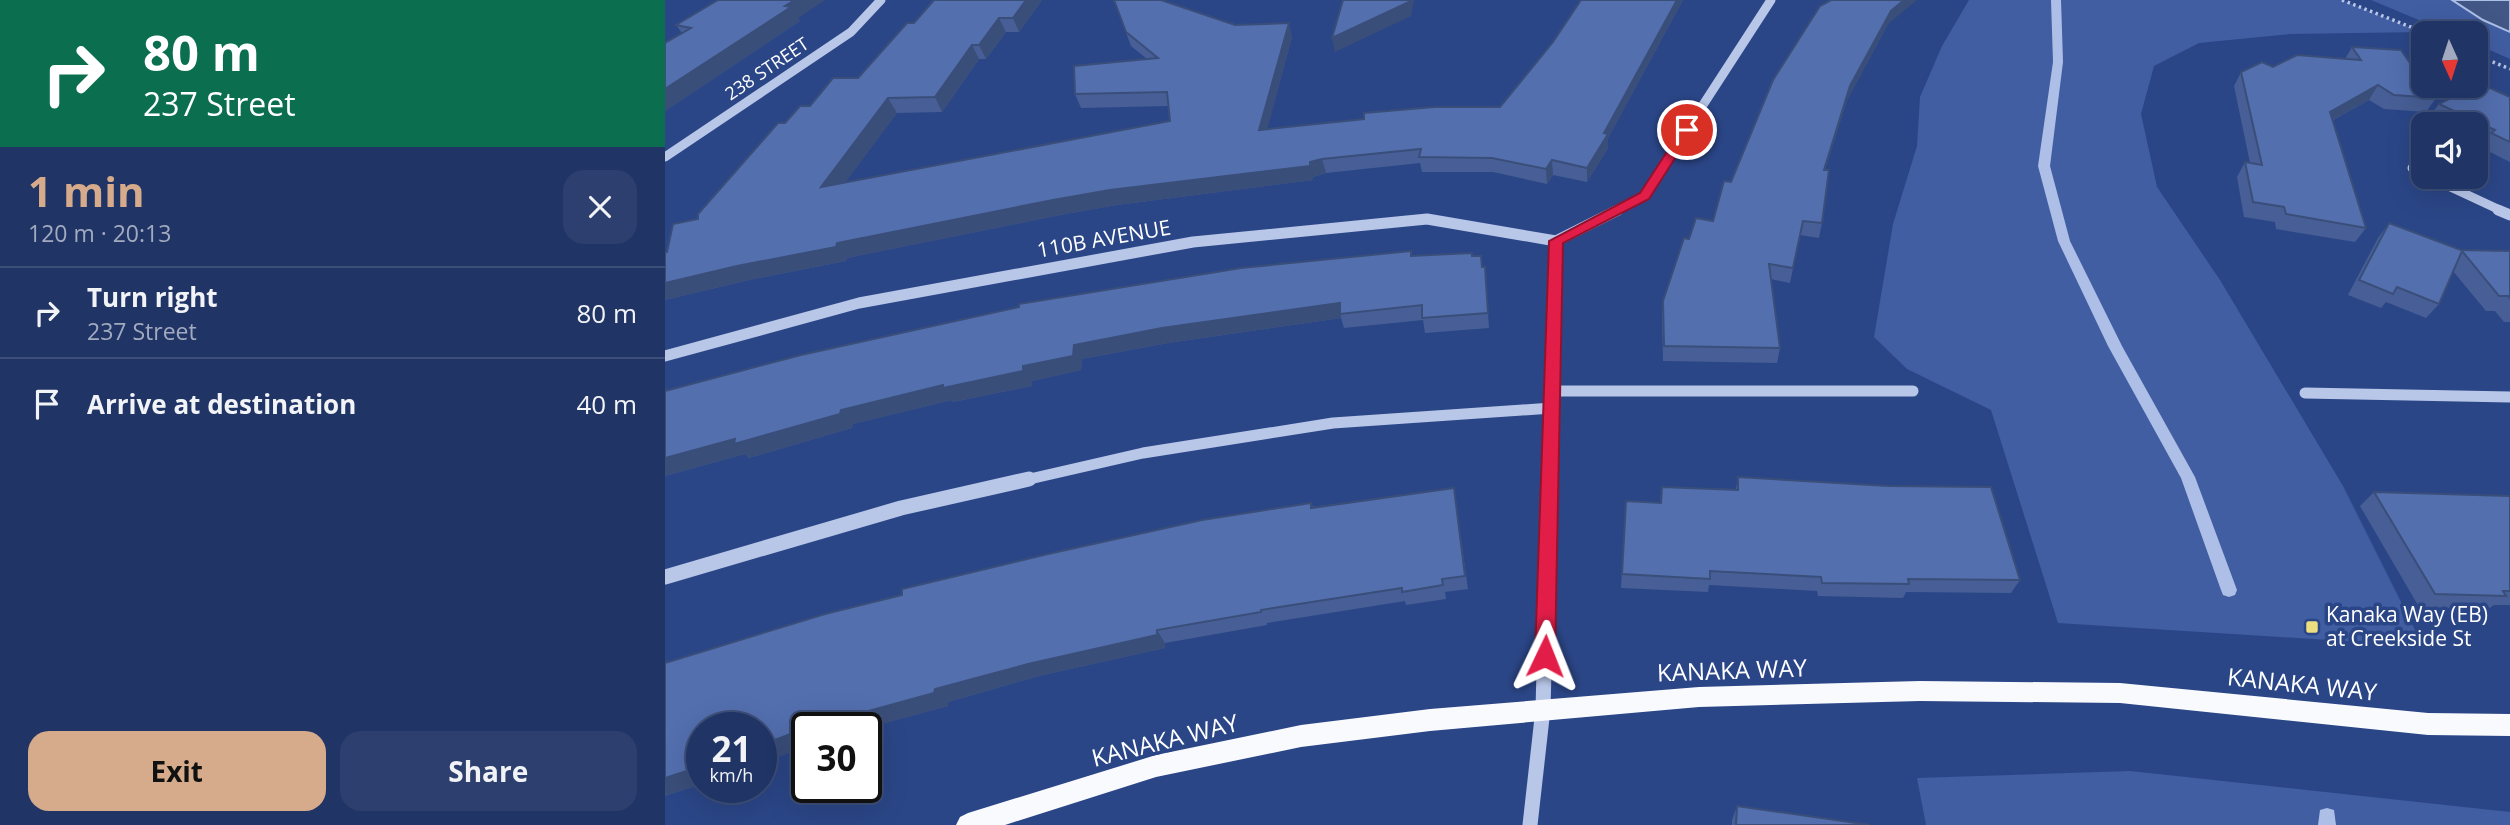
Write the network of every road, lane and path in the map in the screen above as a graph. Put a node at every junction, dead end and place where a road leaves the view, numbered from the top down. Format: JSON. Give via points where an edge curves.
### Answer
{"nodes":[{"id":1,"x":881,"y":0,"type":"edge"},
{"id":2,"x":1771,"y":0,"type":"edge"},
{"id":3,"x":2342,"y":0,"type":"edge"},
{"id":4,"x":2411,"y":27,"type":"edge"},
{"id":5,"x":2489,"y":60,"type":"edge"},
{"id":6,"x":2510,"y":69,"type":"edge"},
{"id":7,"x":665,"y":157,"type":"edge"},
{"id":8,"x":2455,"y":189,"type":"edge"},
{"id":9,"x":2510,"y":215,"type":"edge"},
{"id":10,"x":1556,"y":241,"type":"junction"},
{"id":11,"x":665,"y":356,"type":"edge"},
{"id":12,"x":1552,"y":391,"type":"junction"},
{"id":13,"x":1913,"y":391,"type":"dead end"},
{"id":14,"x":2305,"y":393,"type":"dead end"},
{"id":15,"x":2510,"y":397,"type":"edge"},
{"id":16,"x":1552,"y":408,"type":"junction"},
{"id":17,"x":665,"y":577,"type":"edge"},
{"id":18,"x":1543,"y":709,"type":"junction"},
{"id":19,"x":2510,"y":725,"type":"edge"},
{"id":20,"x":968,"y":825,"type":"edge"},
{"id":21,"x":1530,"y":825,"type":"edge"}],
"edges":[{"from":1,"to":7,"type":"street","name":"238 STREET","via":[[851,32]]},
{"from":2,"to":10,"type":"street","via":[[1644,196]]},
{"from":3,"to":4,"type":"path"},
{"from":5,"to":6,"type":"path"},
{"from":8,"to":9,"type":"street"},
{"from":10,"to":11,"type":"street","name":"110B AVENUE","via":[[1427,219],[1193,242],[859,303]]},
{"from":10,"to":12,"type":"street"},
{"from":12,"to":13,"type":"street"},
{"from":12,"to":16,"type":"street"},
{"from":14,"to":15,"type":"street"},
{"from":16,"to":17,"type":"street","via":[[1333,423],[1143,453],[901,508]]},
{"from":16,"to":18,"type":"street"},
{"from":18,"to":19,"type":"main road","name":"KANAKA WAY","via":[[1699,697],[2120,692],[2428,724]]},
{"from":18,"to":20,"type":"main road","name":"KANAKA WAY","via":[[1275,742],[1156,766]]},
{"from":18,"to":21,"type":"street"}]}
